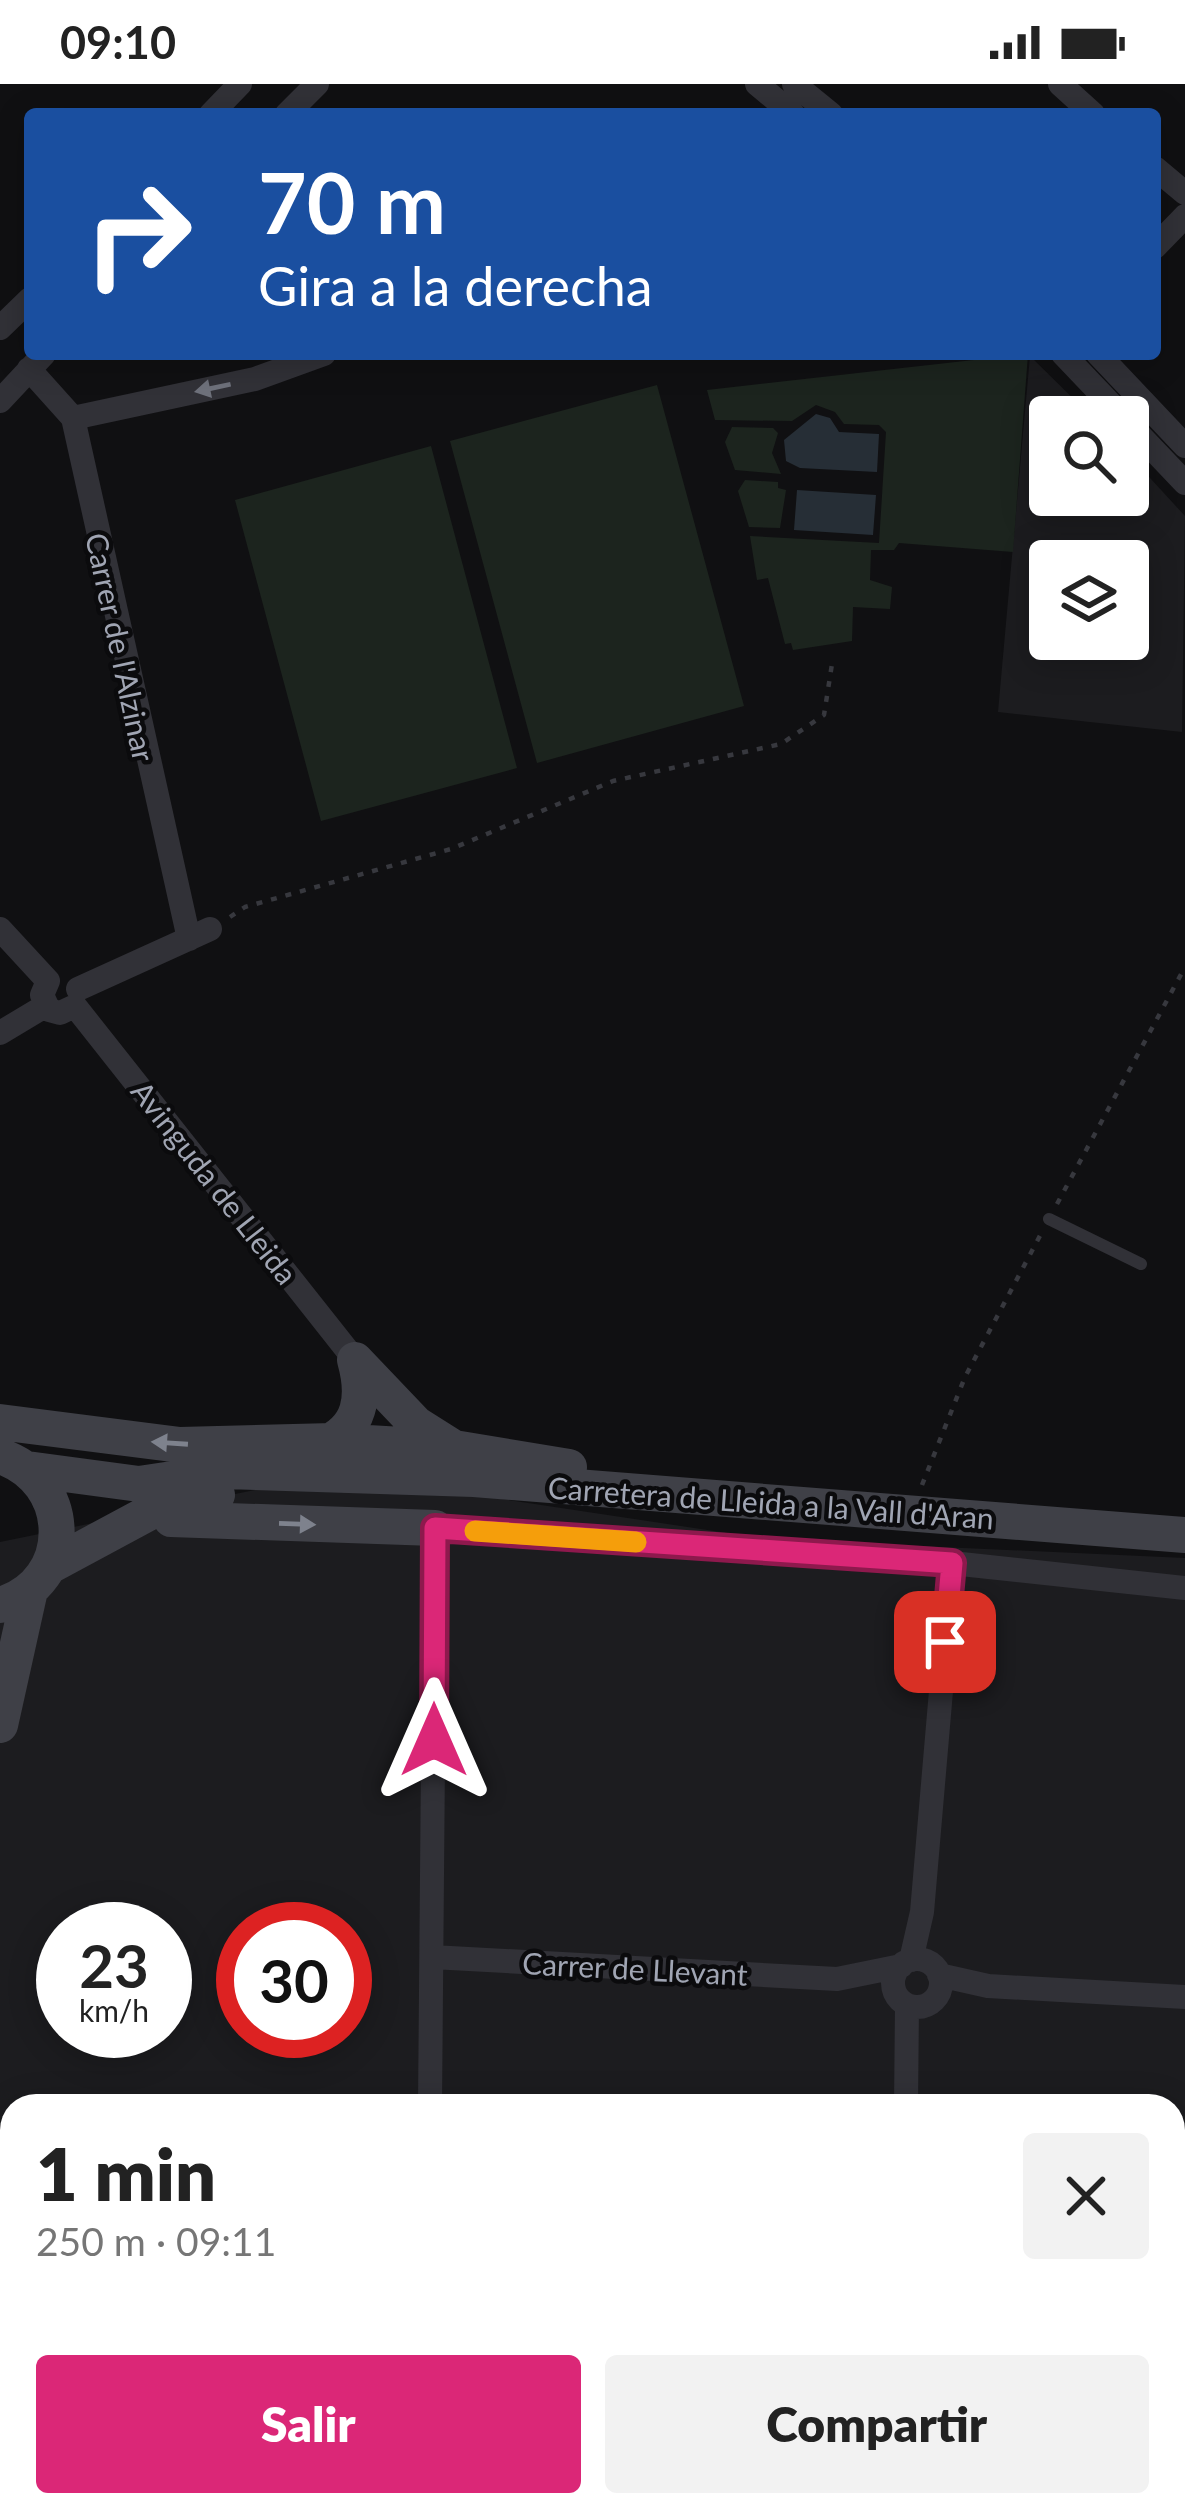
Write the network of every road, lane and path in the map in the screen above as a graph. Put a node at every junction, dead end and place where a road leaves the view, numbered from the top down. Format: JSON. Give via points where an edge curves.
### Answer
{"nodes":[{"id":1,"x":317,"y":84,"type":"edge"},
{"id":2,"x":757,"y":84,"type":"edge"},
{"id":3,"x":1060,"y":84,"type":"edge"},
{"id":4,"x":804,"y":103,"type":"edge"},
{"id":5,"x":293,"y":108,"type":"edge"},
{"id":6,"x":1086,"y":108,"type":"edge"},
{"id":7,"x":1161,"y":173,"type":"edge"},
{"id":8,"x":1185,"y":193,"type":"edge"},
{"id":9,"x":1185,"y":216,"type":"edge"},
{"id":10,"x":1161,"y":241,"type":"edge"},
{"id":11,"x":24,"y":305,"type":"edge"},
{"id":12,"x":0,"y":328,"type":"edge"},
{"id":13,"x":307,"y":360,"type":"edge"},
{"id":14,"x":1069,"y":360,"type":"edge"},
{"id":15,"x":1104,"y":360,"type":"edge"},
{"id":16,"x":37,"y":361,"type":"edge"},
{"id":17,"x":1102,"y":396,"type":"edge"},
{"id":18,"x":0,"y":401,"type":"edge"},
{"id":19,"x":73,"y":418,"type":"junction"},
{"id":20,"x":1149,"y":445,"type":"edge"},
{"id":21,"x":1185,"y":446,"type":"edge"},
{"id":22,"x":1185,"y":483,"type":"edge"},
{"id":23,"x":832,"y":664,"type":"dead end"},
{"id":24,"x":0,"y":929,"type":"edge"},
{"id":25,"x":200,"y":934,"type":"junction"},
{"id":26,"x":1185,"y":968,"type":"edge"},
{"id":27,"x":47,"y":993,"type":"junction"},
{"id":28,"x":76,"y":997,"type":"junction"},
{"id":29,"x":0,"y":1033,"type":"edge"},
{"id":30,"x":1048,"y":1219,"type":"junction"},
{"id":31,"x":1141,"y":1264,"type":"dead end"},
{"id":32,"x":355,"y":1360,"type":"junction"},
{"id":33,"x":0,"y":1423,"type":"edge"},
{"id":34,"x":332,"y":1441,"type":"junction"},
{"id":35,"x":454,"y":1448,"type":"junction"},
{"id":36,"x":14,"y":1462,"type":"edge"},
{"id":37,"x":226,"y":1471,"type":"junction"},
{"id":38,"x":356,"y":1474,"type":"junction"},
{"id":39,"x":728,"y":1499,"type":"junction"},
{"id":40,"x":916,"y":1514,"type":"junction"},
{"id":41,"x":138,"y":1518,"type":"junction"},
{"id":42,"x":435,"y":1528,"type":"junction"},
{"id":43,"x":1185,"y":1535,"type":"edge"},
{"id":44,"x":952,"y":1563,"type":"junction"},
{"id":45,"x":27,"y":1587,"type":"edge"},
{"id":46,"x":1185,"y":1588,"type":"edge"},
{"id":47,"x":0,"y":1726,"type":"edge"},
{"id":48,"x":432,"y":1957,"type":"junction"},
{"id":49,"x":918,"y":1984,"type":"junction"},
{"id":50,"x":1185,"y":1997,"type":"edge"},
{"id":51,"x":430,"y":2094,"type":"edge"},
{"id":52,"x":907,"y":2094,"type":"edge"}],
"edges":[{"from":1,"to":5,"type":"street"},
{"from":2,"to":4,"type":"street"},
{"from":3,"to":6,"type":"street"},
{"from":7,"to":8,"type":"street"},
{"from":9,"to":10,"type":"street"},
{"from":11,"to":12,"type":"street"},
{"from":13,"to":19,"type":"street","one_way":true},
{"from":14,"to":17,"type":"street"},
{"from":15,"to":21,"type":"street"},
{"from":16,"to":18,"type":"street"},
{"from":16,"to":19,"type":"street"},
{"from":19,"to":25,"type":"street","name":"Carrer de l'Alzinar","via":[[114,622]]},
{"from":20,"to":22,"type":"street"},
{"from":23,"to":25,"type":"path","via":[[824,716],[781,745],[614,781],[451,849],[245,907]]},
{"from":24,"to":27,"type":"street"},
{"from":25,"to":28,"type":"street"},
{"from":26,"to":30,"type":"path"},
{"from":27,"to":28,"type":"street","via":[[65,977]]},
{"from":27,"to":29,"type":"street"},
{"from":28,"to":32,"type":"street","name":"Avinguda de Lleida"},
{"from":30,"to":31,"type":"lane"},
{"from":30,"to":40,"type":"path","via":[[964,1378],[925,1470]]},
{"from":32,"to":34,"type":"main road","via":[[362,1403]]},
{"from":32,"to":35,"type":"main road","via":[[416,1424]]},
{"from":34,"to":33,"type":"main road","one_way":true,"via":[[180,1445]]},
{"from":34,"to":35,"type":"main road"},
{"from":34,"to":37,"type":"main road"},
{"from":35,"to":39,"type":"main road"},
{"from":36,"to":37,"type":"main road","via":[[139,1484]]},
{"from":36,"to":45,"type":"main road","via":[[49,1493],[56,1513],[57,1545]]},
{"from":37,"to":38,"type":"main road"},
{"from":38,"to":39,"type":"main road","name":"Carretera de Lleida a la Vall d'Aran"},
{"from":38,"to":41,"type":"main road","via":[[215,1496]]},
{"from":39,"to":40,"type":"main road","name":"Carretera de Lleida a la Vall d'Aran"},
{"from":40,"to":43,"type":"main road","name":"Carretera de Lleida a la Vall d'Aran"},
{"from":41,"to":42,"type":"main road","one_way":true},
{"from":41,"to":45,"type":"main road"},
{"from":42,"to":44,"type":"street"},
{"from":42,"to":48,"type":"street"},
{"from":44,"to":46,"type":"street"},
{"from":44,"to":49,"type":"street"},
{"from":45,"to":47,"type":"main road"},
{"from":48,"to":49,"type":"street","name":"Carrer de Llevant"},
{"from":48,"to":51,"type":"street"},
{"from":49,"to":50,"type":"street","name":"Carrer de Llevant"},
{"from":49,"to":52,"type":"street"}]}
